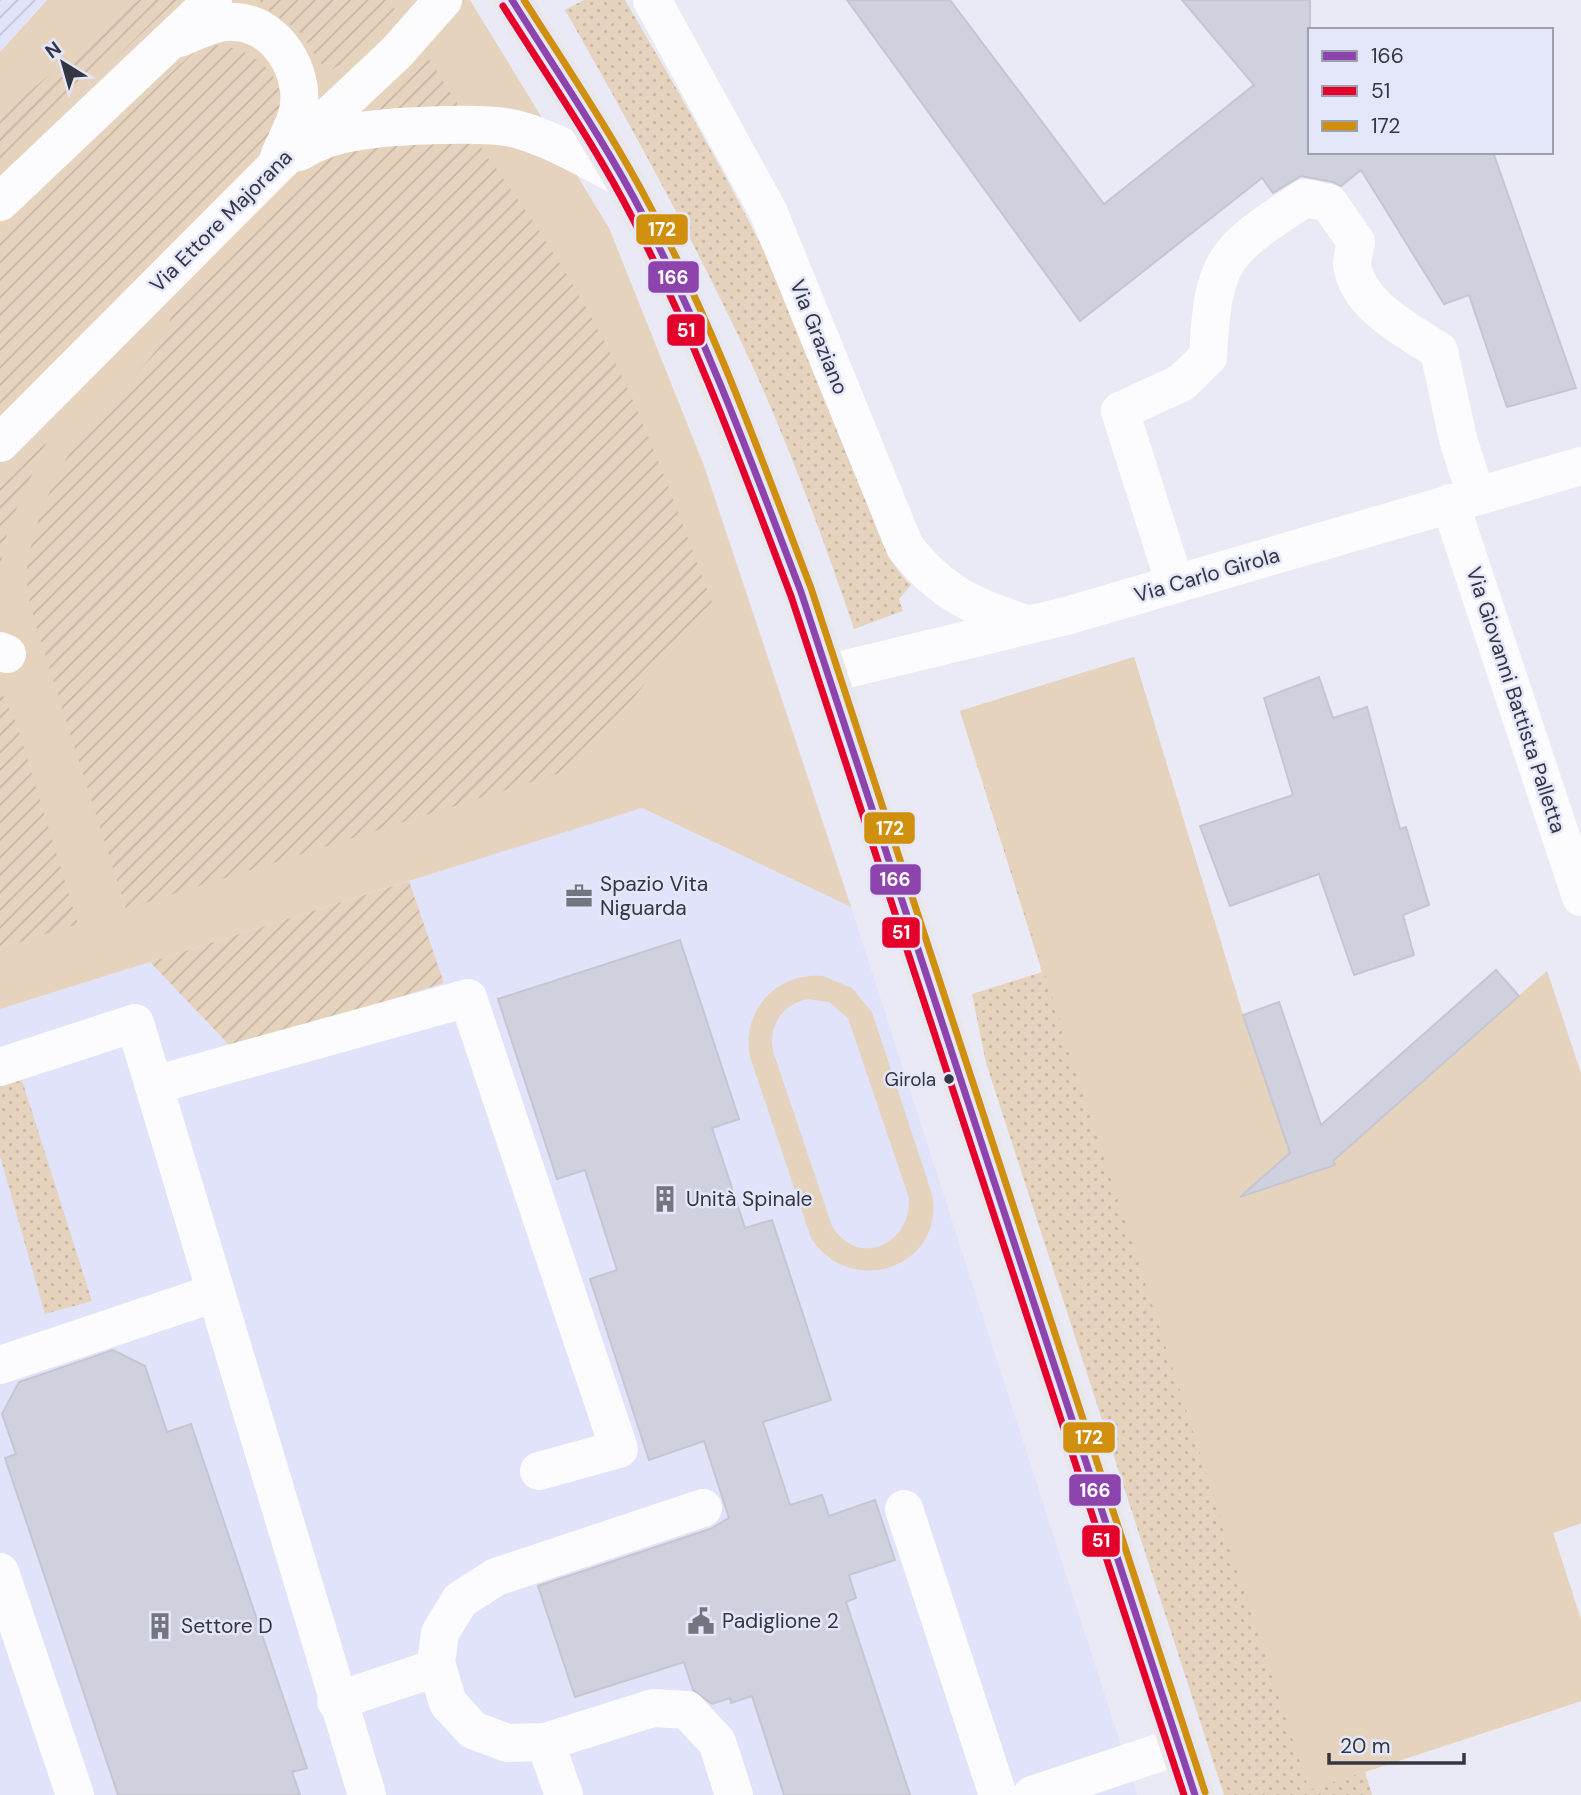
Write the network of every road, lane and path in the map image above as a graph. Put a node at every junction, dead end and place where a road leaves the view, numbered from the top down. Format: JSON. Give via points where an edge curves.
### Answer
{"nodes":[{"id":1,"x":213,"y":0,"type":"edge"},
{"id":2,"x":443,"y":0,"type":"edge"},
{"id":3,"x":512,"y":0,"type":"edge"},
{"id":4,"x":652,"y":0,"type":"edge"},
{"id":5,"x":167,"y":43,"type":"junction"},
{"id":6,"x":276,"y":166,"type":"junction"},
{"id":7,"x":620,"y":176,"type":"junction"},
{"id":8,"x":0,"y":202,"type":"edge"},
{"id":9,"x":0,"y":443,"type":"edge"},
{"id":10,"x":1581,"y":466,"type":"edge"},
{"id":11,"x":1463,"y":499,"type":"junction"},
{"id":12,"x":1175,"y":584,"type":"junction"},
{"id":13,"x":1029,"y":625,"type":"junction"},
{"id":14,"x":830,"y":673,"type":"junction"},
{"id":15,"x":1581,"y":897,"type":"edge"},
{"id":16,"x":0,"y":1067,"type":"edge"},
{"id":17,"x":153,"y":1085,"type":"junction"},
{"id":18,"x":215,"y":1293,"type":"junction"},
{"id":19,"x":0,"y":1365,"type":"edge"},
{"id":20,"x":539,"y":1471,"type":"dead end"},
{"id":21,"x":703,"y":1508,"type":"dead end"},
{"id":22,"x":904,"y":1509,"type":"dead end"},
{"id":23,"x":0,"y":1572,"type":"edge"},
{"id":24,"x":436,"y":1668,"type":"junction"},
{"id":25,"x":336,"y":1701,"type":"junction"},
{"id":26,"x":545,"y":1742,"type":"junction"},
{"id":27,"x":1179,"y":1746,"type":"junction"},
{"id":28,"x":75,"y":1795,"type":"edge"},
{"id":29,"x":367,"y":1795,"type":"edge"},
{"id":30,"x":564,"y":1795,"type":"edge"},
{"id":31,"x":734,"y":1795,"type":"edge"},
{"id":32,"x":998,"y":1795,"type":"edge"},
{"id":33,"x":1032,"y":1795,"type":"edge"},
{"id":34,"x":1195,"y":1795,"type":"edge"}],
"edges":[{"from":1,"to":5,"type":"street"},
{"from":2,"to":6,"type":"street","name":"Via Ettore Majorana","via":[[397,52]]},
{"from":3,"to":7,"type":"main road"},
{"from":4,"to":13,"type":"street","name":"Via Graziano","via":[[768,212],[905,547],[927,575],[953,594]]},
{"from":5,"to":6,"type":"street","via":[[217,23],[239,22],[274,40],[289,55],[297,75],[298,110]]},
{"from":5,"to":8,"type":"street"},
{"from":6,"to":7,"type":"street","via":[[305,148],[360,131],[481,125],[515,129],[562,146]]},
{"from":6,"to":9,"type":"street","name":"Via Ettore Majorana"},
{"from":7,"to":14,"type":"main road","via":[[658,246],[727,405]]},
{"from":10,"to":11,"type":"street","name":"Via Carlo Girola"},
{"from":11,"to":12,"type":"street","name":"Via Carlo Girola"},
{"from":11,"to":12,"type":"street","name":"Via Giovanni Battista Palletta","via":[[1458,439],[1439,351],[1383,314],[1361,287],[1352,264],[1356,242],[1329,203],[1306,198],[1258,228],[1226,258],[1210,312],[1208,358],[1181,383],[1120,411]]},
{"from":11,"to":15,"type":"street","name":"Via Giovanni Battista Palletta"},
{"from":12,"to":13,"type":"street","name":"Via Carlo Girola"},
{"from":13,"to":14,"type":"street","name":"Via Carlo Girola"},
{"from":14,"to":27,"type":"main road"},
{"from":16,"to":17,"type":"street","via":[[135,1023]]},
{"from":17,"to":18,"type":"street"},
{"from":17,"to":20,"type":"street","via":[[468,998],[619,1449]]},
{"from":18,"to":19,"type":"street"},
{"from":18,"to":25,"type":"street"},
{"from":21,"to":24,"type":"street","via":[[496,1577],[460,1600],[440,1633]]},
{"from":22,"to":32,"type":"street"},
{"from":23,"to":28,"type":"street"},
{"from":24,"to":25,"type":"street"},
{"from":24,"to":26,"type":"street","via":[[448,1703],[473,1730],[507,1744]]},
{"from":25,"to":29,"type":"street"},
{"from":26,"to":30,"type":"street"},
{"from":26,"to":31,"type":"street","via":[[653,1707],[687,1710],[717,1742]]},
{"from":27,"to":33,"type":"street"},
{"from":27,"to":34,"type":"main road"}]}
